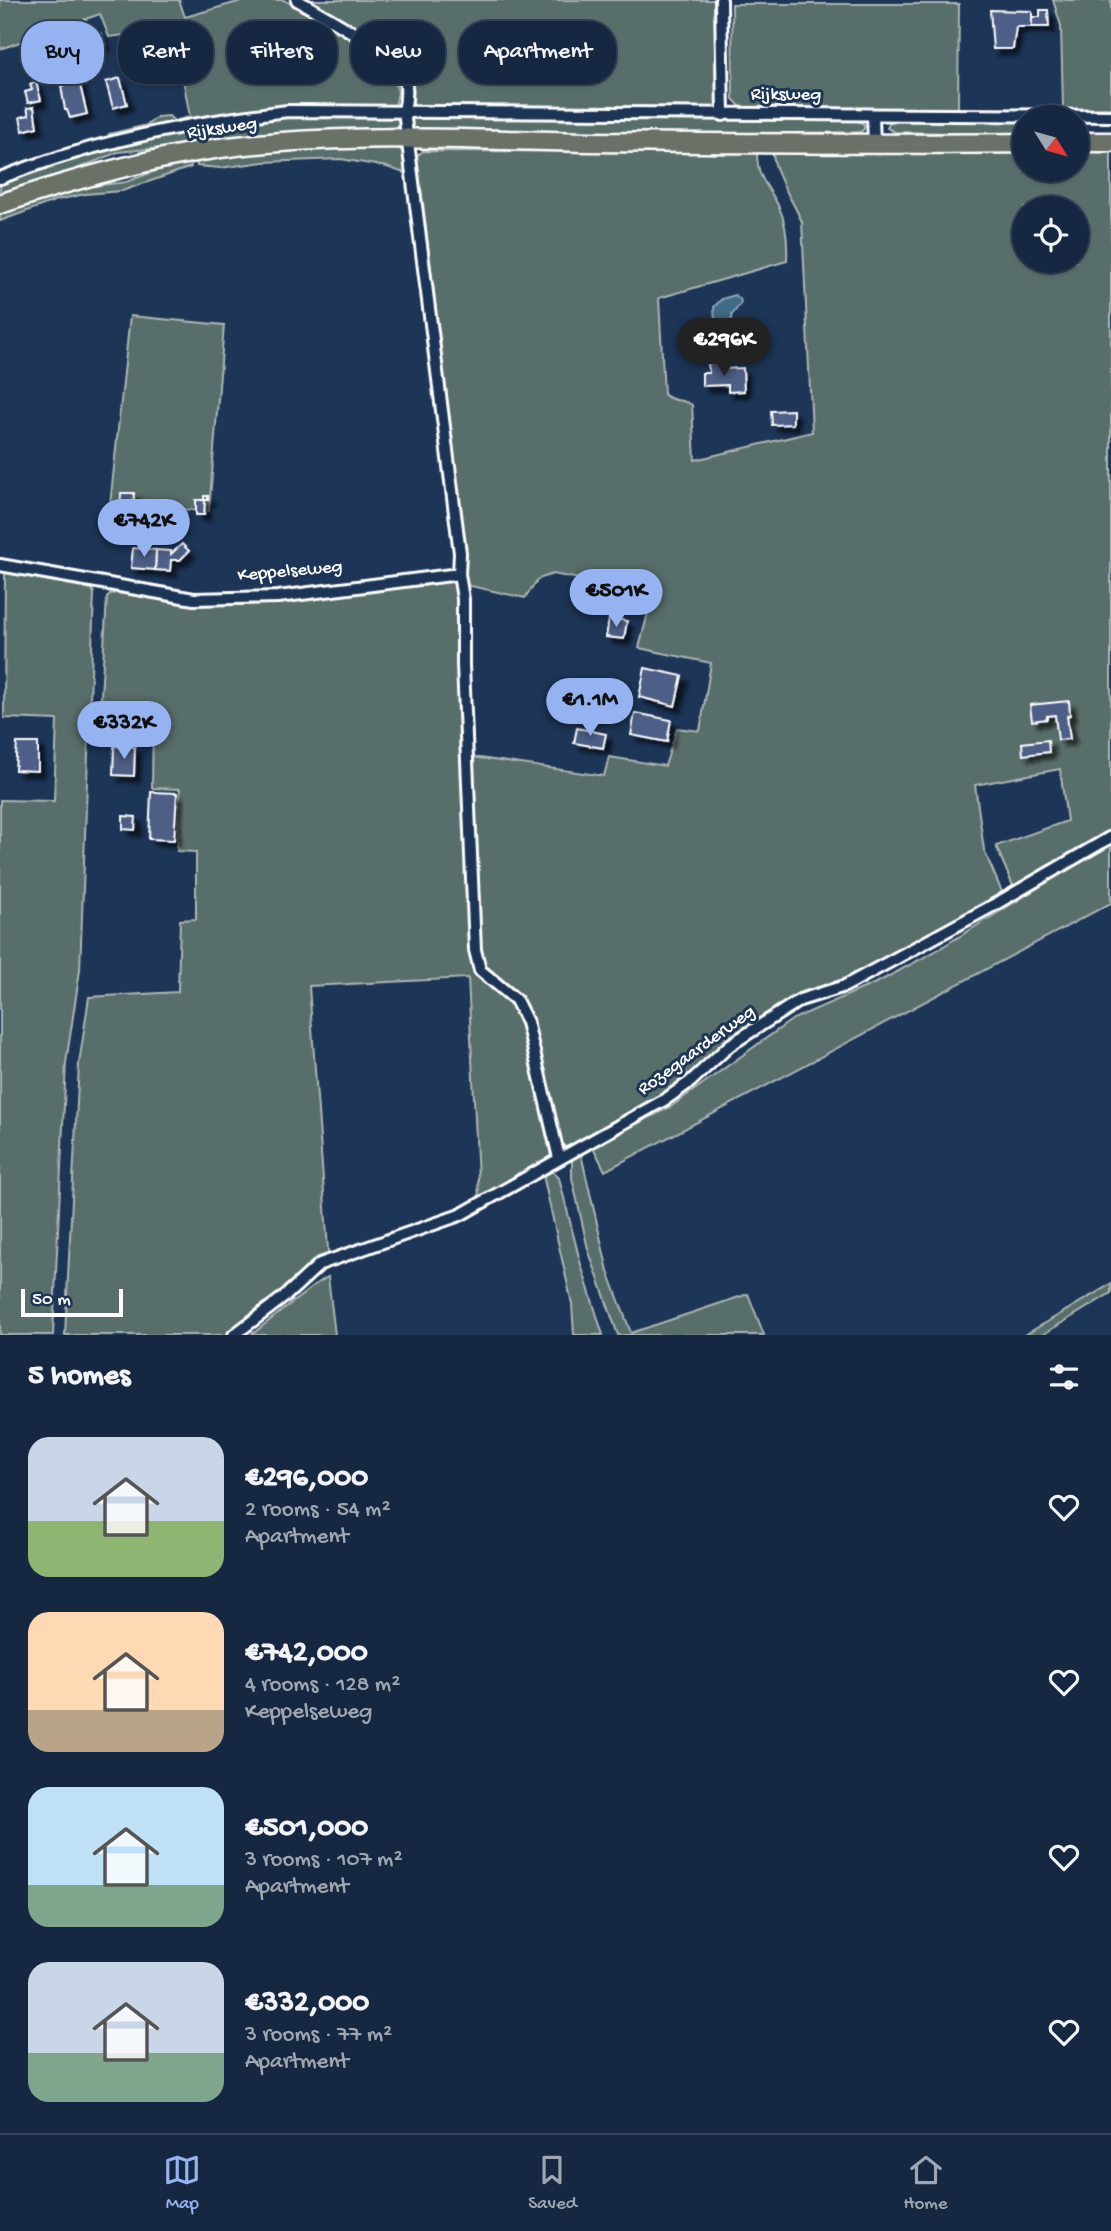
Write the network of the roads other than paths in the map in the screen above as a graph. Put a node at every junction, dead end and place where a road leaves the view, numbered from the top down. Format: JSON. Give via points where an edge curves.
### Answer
{"nodes":[{"id":1,"x":297,"y":0,"type":"edge"},
{"id":2,"x":721,"y":0,"type":"edge"},
{"id":3,"x":404,"y":111,"type":"junction"},
{"id":4,"x":723,"y":115,"type":"junction"},
{"id":5,"x":873,"y":116,"type":"junction"},
{"id":6,"x":1111,"y":116,"type":"edge"},
{"id":7,"x":408,"y":139,"type":"junction"},
{"id":8,"x":1089,"y":142,"type":"edge"},
{"id":9,"x":1111,"y":142,"type":"edge"},
{"id":10,"x":1012,"y":143,"type":"edge"},
{"id":11,"x":874,"y":145,"type":"junction"},
{"id":12,"x":0,"y":178,"type":"edge"},
{"id":13,"x":0,"y":204,"type":"edge"},
{"id":14,"x":0,"y":565,"type":"edge"},
{"id":15,"x":459,"y":574,"type":"junction"},
{"id":16,"x":1111,"y":837,"type":"edge"},
{"id":17,"x":559,"y":1158,"type":"junction"},
{"id":18,"x":234,"y":1335,"type":"edge"}],
"edges":[{"from":1,"to":3,"type":"street","via":[[400,68],[406,93]]},
{"from":2,"to":4,"type":"street"},
{"from":3,"to":4,"type":"street","name":"Rijksweg"},
{"from":3,"to":7,"type":"street"},
{"from":3,"to":12,"type":"street","name":"Rijksweg","via":[[288,111],[188,125]]},
{"from":4,"to":5,"type":"street","name":"Rijksweg"},
{"from":5,"to":6,"type":"street","name":"Rijksweg"},
{"from":5,"to":11,"type":"street"},
{"from":7,"to":11,"type":"main road","name":"Rijksweg"},
{"from":7,"to":13,"type":"main road","name":"Rijksweg","via":[[326,139],[192,153],[65,182]]},
{"from":7,"to":15,"type":"street"},
{"from":8,"to":9,"type":"main road"},
{"from":10,"to":11,"type":"main road","name":"Rijksweg"},
{"from":14,"to":15,"type":"street","name":"Keppelseweg","via":[[194,599],[278,597]]},
{"from":15,"to":17,"type":"street","via":[[475,950],[480,970],[516,1000],[527,1022]]},
{"from":16,"to":17,"type":"street","name":"Rozegaarderweg","via":[[845,986],[800,1000],[730,1045],[666,1099]]},
{"from":17,"to":18,"type":"street","name":"Rozegaarderweg","via":[[460,1215],[320,1264]]}]}
